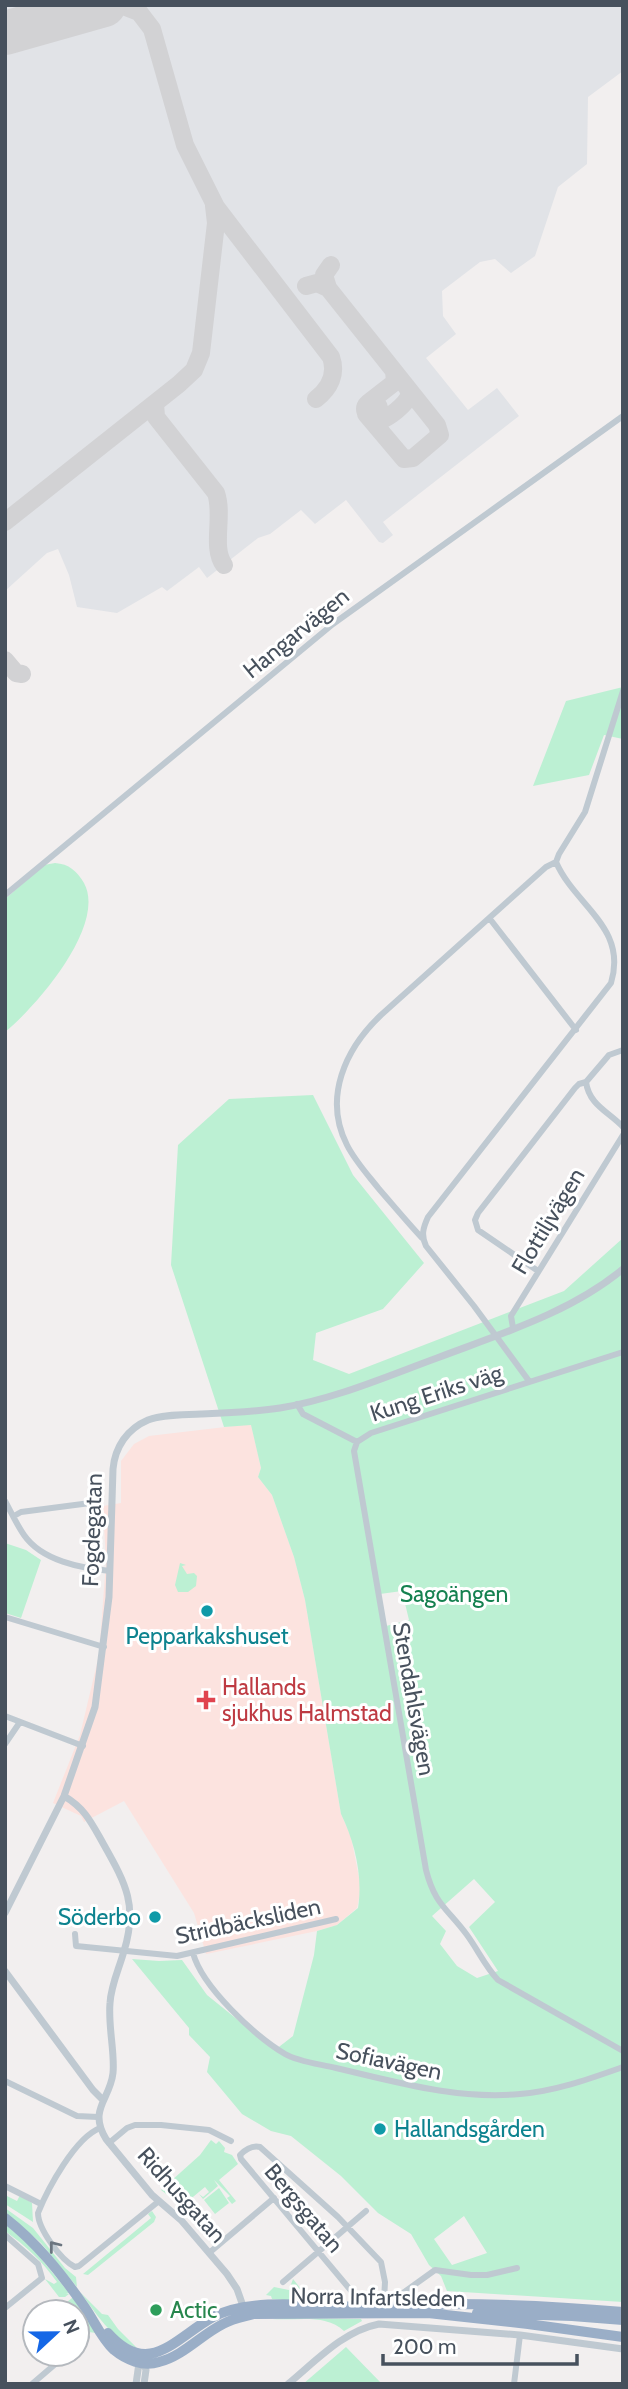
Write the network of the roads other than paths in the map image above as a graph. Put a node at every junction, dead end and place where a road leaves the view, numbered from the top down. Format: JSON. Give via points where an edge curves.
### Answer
{"nodes":[{"id":1,"x":623,"y":416,"type":"edge"},
{"id":2,"x":623,"y":691,"type":"edge"},
{"id":3,"x":556,"y":862,"type":"junction"},
{"id":4,"x":5,"y":895,"type":"edge"},
{"id":5,"x":490,"y":919,"type":"junction"},
{"id":6,"x":576,"y":1030,"type":"junction"},
{"id":7,"x":623,"y":1050,"type":"edge"},
{"id":8,"x":586,"y":1082,"type":"junction"},
{"id":9,"x":623,"y":1127,"type":"edge"},
{"id":10,"x":623,"y":1135,"type":"edge"},
{"id":11,"x":422,"y":1238,"type":"junction"},
{"id":12,"x":623,"y":1269,"type":"edge"},
{"id":13,"x":538,"y":1271,"type":"junction"},
{"id":14,"x":513,"y":1328,"type":"junction"},
{"id":15,"x":496,"y":1335,"type":"junction"},
{"id":16,"x":623,"y":1352,"type":"edge"},
{"id":17,"x":529,"y":1381,"type":"junction"},
{"id":18,"x":297,"y":1404,"type":"junction"},
{"id":19,"x":356,"y":1442,"type":"junction"},
{"id":20,"x":5,"y":1501,"type":"edge"},
{"id":21,"x":98,"y":1503,"type":"dead end"},
{"id":22,"x":13,"y":1516,"type":"junction"},
{"id":23,"x":110,"y":1571,"type":"junction"},
{"id":24,"x":5,"y":1617,"type":"edge"},
{"id":25,"x":104,"y":1647,"type":"junction"},
{"id":26,"x":5,"y":1716,"type":"edge"},
{"id":27,"x":20,"y":1722,"type":"junction"},
{"id":28,"x":5,"y":1744,"type":"edge"},
{"id":29,"x":83,"y":1745,"type":"junction"},
{"id":30,"x":64,"y":1796,"type":"junction"},
{"id":31,"x":5,"y":1913,"type":"edge"},
{"id":32,"x":336,"y":1919,"type":"dead end"},
{"id":33,"x":75,"y":1934,"type":"dead end"},
{"id":34,"x":124,"y":1951,"type":"junction"},
{"id":35,"x":193,"y":1954,"type":"junction"},
{"id":36,"x":5,"y":1971,"type":"edge"},
{"id":37,"x":623,"y":2051,"type":"edge"},
{"id":38,"x":623,"y":2067,"type":"edge"},
{"id":39,"x":5,"y":2081,"type":"edge"},
{"id":40,"x":102,"y":2098,"type":"junction"},
{"id":41,"x":98,"y":2117,"type":"junction"},
{"id":42,"x":100,"y":2128,"type":"junction"},
{"id":43,"x":231,"y":2141,"type":"dead end"},
{"id":44,"x":109,"y":2143,"type":"junction"},
{"id":45,"x":5,"y":2186,"type":"edge"},
{"id":46,"x":274,"y":2199,"type":"junction"},
{"id":47,"x":159,"y":2201,"type":"junction"},
{"id":48,"x":41,"y":2204,"type":"junction"},
{"id":49,"x":366,"y":2211,"type":"dead end"},
{"id":50,"x":5,"y":2218,"type":"edge"},
{"id":51,"x":348,"y":2227,"type":"junction"},
{"id":52,"x":5,"y":2235,"type":"edge"},
{"id":53,"x":317,"y":2251,"type":"junction"},
{"id":54,"x":209,"y":2253,"type":"junction"},
{"id":55,"x":517,"y":2268,"type":"dead end"},
{"id":56,"x":283,"y":2282,"type":"dead end"},
{"id":57,"x":384,"y":2300,"type":"junction"},
{"id":58,"x":243,"y":2306,"type":"junction"},
{"id":59,"x":5,"y":2308,"type":"edge"},
{"id":60,"x":623,"y":2312,"type":"edge"},
{"id":61,"x":428,"y":2313,"type":"junction"},
{"id":62,"x":254,"y":2314,"type":"junction"},
{"id":63,"x":236,"y":2318,"type":"junction"},
{"id":64,"x":623,"y":2320,"type":"edge"},
{"id":65,"x":520,"y":2335,"type":"junction"},
{"id":66,"x":623,"y":2337,"type":"edge"},
{"id":67,"x":623,"y":2349,"type":"edge"},
{"id":68,"x":140,"y":2359,"type":"junction"},
{"id":69,"x":51,"y":2368,"type":"edge"},
{"id":70,"x":32,"y":2384,"type":"edge"},
{"id":71,"x":136,"y":2384,"type":"edge"},
{"id":72,"x":144,"y":2384,"type":"edge"},
{"id":73,"x":288,"y":2384,"type":"edge"},
{"id":74,"x":514,"y":2384,"type":"edge"}],
"edges":[{"from":1,"to":4,"type":"street","name":"Hangarvägen","via":[[333,624]]},
{"from":2,"to":3,"type":"street","via":[[586,812]]},
{"from":3,"to":5,"type":"street","name":"Kung Eriks väg"},
{"from":3,"to":6,"type":"street","via":[[609,933],[615,951],[611,983]]},
{"from":5,"to":6,"type":"street"},
{"from":5,"to":11,"type":"street","name":"Kung Eriks väg","via":[[365,1030],[348,1057],[338,1086],[339,1123],[348,1147]]},
{"from":6,"to":11,"type":"street","via":[[428,1217]]},
{"from":7,"to":8,"type":"street","via":[[609,1055]]},
{"from":8,"to":9,"type":"street","via":[[595,1103]]},
{"from":8,"to":13,"type":"street","via":[[575,1088],[475,1220],[478,1230]]},
{"from":10,"to":13,"type":"street","name":"Flottiljvägen"},
{"from":11,"to":15,"type":"street","name":"Kung Eriks väg"},
{"from":12,"to":14,"type":"street","name":"Fogdegatan","via":[[582,1298]]},
{"from":13,"to":14,"type":"street","name":"Flottiljvägen","via":[[511,1316]]},
{"from":14,"to":15,"type":"street","name":"Fogdegatan"},
{"from":15,"to":17,"type":"street","name":"Kung Eriks väg"},
{"from":15,"to":18,"type":"street","name":"Fogdegatan"},
{"from":16,"to":17,"type":"street","name":"Kung Eriks väg"},
{"from":17,"to":19,"type":"street","name":"Kung Eriks väg"},
{"from":18,"to":19,"type":"street","via":[[303,1414]]},
{"from":18,"to":23,"type":"street","name":"Fogdegatan","via":[[161,1416],[130,1431],[114,1458]]},
{"from":19,"to":37,"type":"street","name":"Stendahlsvägen","via":[[426,1870],[435,1896],[498,1980]]},
{"from":20,"to":22,"type":"street"},
{"from":21,"to":22,"type":"street"},
{"from":22,"to":23,"type":"street","via":[[24,1535],[43,1552]]},
{"from":23,"to":25,"type":"street","name":"Fogdegatan"},
{"from":24,"to":25,"type":"street"},
{"from":25,"to":29,"type":"street","name":"Fogdegatan","via":[[95,1707]]},
{"from":26,"to":27,"type":"street"},
{"from":27,"to":28,"type":"street"},
{"from":27,"to":29,"type":"street"},
{"from":29,"to":30,"type":"street","name":"Fogdegatan"},
{"from":30,"to":31,"type":"street","name":"Fogdegatan"},
{"from":30,"to":34,"type":"street","name":"Ridhusgatan","via":[[84,1811],[125,1883],[131,1909]]},
{"from":32,"to":35,"type":"street","name":"Stridbäcksliden"},
{"from":33,"to":34,"type":"street","name":"Stridbäcksliden","via":[[76,1946]]},
{"from":34,"to":35,"type":"street","name":"Stridbäcksliden"},
{"from":34,"to":40,"type":"street","name":"Ridhusgatan","via":[[110,1999],[113,2074]]},
{"from":35,"to":38,"type":"street","name":"Sofiavägen","via":[[209,1987],[265,2040],[291,2057],[476,2095],[538,2092]]},
{"from":36,"to":40,"type":"street"},
{"from":39,"to":41,"type":"street","via":[[76,2116]]},
{"from":40,"to":41,"type":"street","name":"Ridhusgatan"},
{"from":41,"to":42,"type":"street","name":"Ridhusgatan"},
{"from":42,"to":44,"type":"street","name":"Ridhusgatan"},
{"from":42,"to":48,"type":"street","via":[[69,2158]]},
{"from":43,"to":44,"type":"street","via":[[209,2130],[143,2125],[127,2128]]},
{"from":44,"to":47,"type":"street","name":"Ridhusgatan"},
{"from":45,"to":48,"type":"street"},
{"from":46,"to":51,"type":"street","name":"Bergsgatan","via":[[241,2159],[244,2151],[260,2147]]},
{"from":46,"to":53,"type":"street","name":"Bergsgatan"},
{"from":46,"to":54,"type":"street"},
{"from":47,"to":48,"type":"street","one_way":true,"via":[[75,2267],[44,2233],[38,2220]]},
{"from":47,"to":54,"type":"street","name":"Ridhusgatan"},
{"from":49,"to":51,"type":"street"},
{"from":50,"to":68,"type":"highway","via":[[50,2260],[91,2315]]},
{"from":51,"to":53,"type":"street"},
{"from":51,"to":57,"type":"street","via":[[381,2262]]},
{"from":52,"to":59,"type":"street","via":[[38,2264],[42,2278]]},
{"from":53,"to":56,"type":"street"},
{"from":53,"to":57,"type":"street","name":"Bergsgatan","via":[[358,2299]]},
{"from":54,"to":58,"type":"street","name":"Ridhusgatan","via":[[237,2289]]},
{"from":55,"to":57,"type":"street","via":[[487,2275],[435,2270],[396,2298]]},
{"from":58,"to":60,"type":"highway","name":"Norra Infartsleden","via":[[518,2305]]},
{"from":58,"to":62,"type":"street","name":"Ridhusgatan"},
{"from":58,"to":63,"type":"street"},
{"from":58,"to":68,"type":"highway","name":"Norra Infartsleden","via":[[216,2315],[173,2345]]},
{"from":61,"to":62,"type":"highway","name":"Norra Infartsleden"},
{"from":61,"to":64,"type":"highway","via":[[501,2312]]},
{"from":61,"to":66,"type":"highway","name":"Norra Infartsleden"},
{"from":62,"to":63,"type":"highway","name":"Norra Infartsleden"},
{"from":63,"to":68,"type":"highway","name":"Norra Infartsleden","via":[[168,2359]]},
{"from":65,"to":67,"type":"street"},
{"from":65,"to":73,"type":"street","via":[[367,2326],[346,2336]]},
{"from":65,"to":74,"type":"street"},
{"from":68,"to":71,"type":"street"},
{"from":68,"to":72,"type":"street"},
{"from":69,"to":70,"type":"street"}]}
